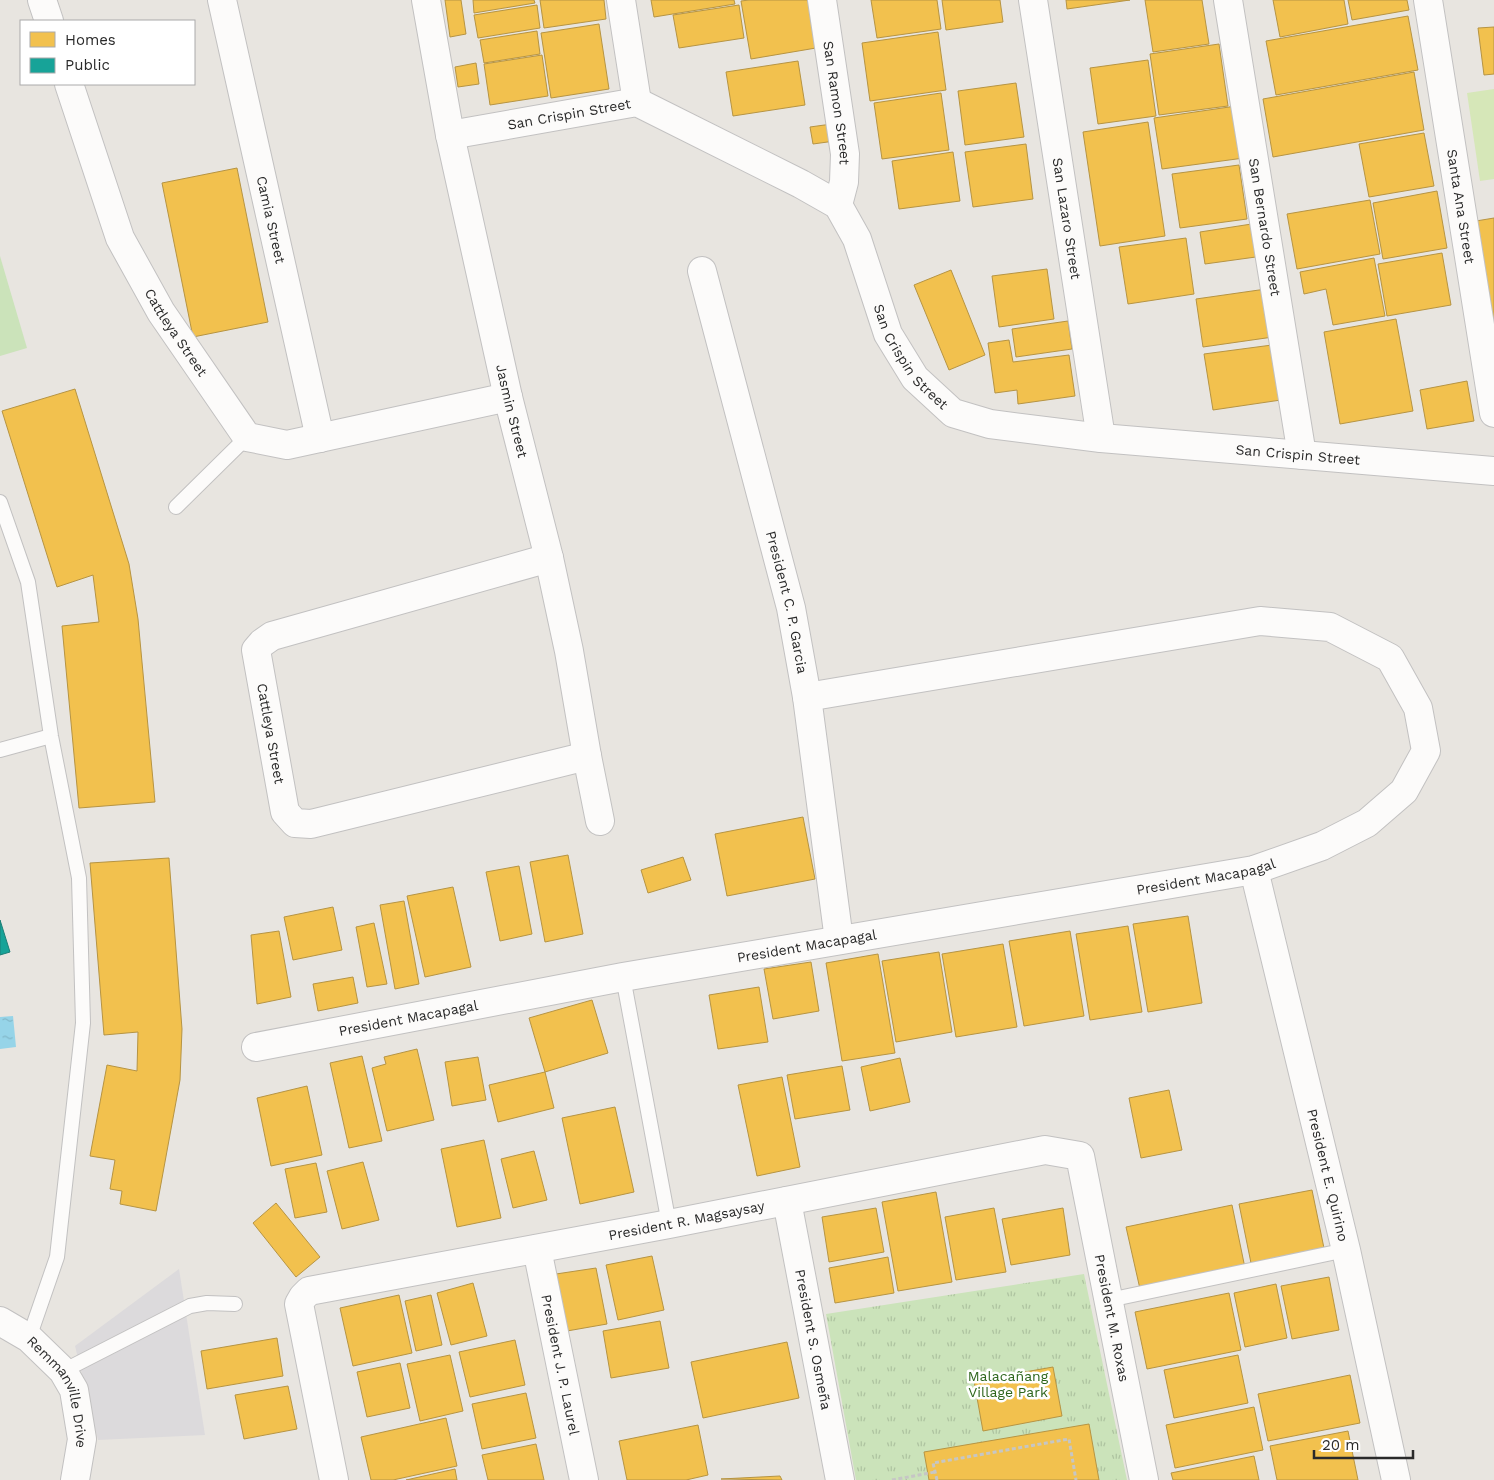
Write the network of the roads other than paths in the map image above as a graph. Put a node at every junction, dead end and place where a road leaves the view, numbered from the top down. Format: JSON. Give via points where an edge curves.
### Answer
{"nodes":[{"id":1,"x":42,"y":0,"type":"edge"},
{"id":2,"x":222,"y":0,"type":"edge"},
{"id":3,"x":426,"y":0,"type":"edge"},
{"id":4,"x":621,"y":0,"type":"edge"},
{"id":5,"x":822,"y":0,"type":"edge"},
{"id":6,"x":1032,"y":0,"type":"edge"},
{"id":7,"x":1228,"y":0,"type":"edge"},
{"id":8,"x":1428,"y":0,"type":"edge"},
{"id":9,"x":49,"y":20,"type":"edge"},
{"id":10,"x":69,"y":85,"type":"edge"},
{"id":11,"x":637,"y":102,"type":"junction"},
{"id":12,"x":450,"y":136,"type":"junction"},
{"id":13,"x":838,"y":205,"type":"junction"},
{"id":14,"x":702,"y":271,"type":"dead end"},
{"id":15,"x":508,"y":397,"type":"junction"},
{"id":16,"x":1494,"y":413,"type":"edge"},
{"id":17,"x":247,"y":436,"type":"junction"},
{"id":18,"x":320,"y":438,"type":"junction"},
{"id":19,"x":1101,"y":438,"type":"junction"},
{"id":20,"x":1302,"y":455,"type":"junction"},
{"id":21,"x":1494,"y":471,"type":"edge"},
{"id":22,"x":0,"y":502,"type":"edge"},
{"id":23,"x":176,"y":506,"type":"dead end"},
{"id":24,"x":549,"y":558,"type":"junction"},
{"id":25,"x":807,"y":697,"type":"junction"},
{"id":26,"x":51,"y":736,"type":"junction"},
{"id":27,"x":0,"y":750,"type":"edge"},
{"id":28,"x":586,"y":756,"type":"junction"},
{"id":29,"x":600,"y":821,"type":"dead end"},
{"id":30,"x":1254,"y":870,"type":"junction"},
{"id":31,"x":839,"y":940,"type":"junction"},
{"id":32,"x":623,"y":977,"type":"junction"},
{"id":33,"x":256,"y":1047,"type":"dead end"},
{"id":34,"x":1080,"y":1156,"type":"joint"},
{"id":35,"x":787,"y":1201,"type":"junction"},
{"id":36,"x":669,"y":1224,"type":"junction"},
{"id":37,"x":537,"y":1248,"type":"junction"},
{"id":38,"x":1346,"y":1250,"type":"junction"},
{"id":39,"x":1109,"y":1300,"type":"junction"},
{"id":40,"x":235,"y":1304,"type":"dead end"},
{"id":41,"x":0,"y":1321,"type":"edge"},
{"id":42,"x":29,"y":1338,"type":"junction"},
{"id":43,"x":63,"y":1372,"type":"junction"},
{"id":44,"x":75,"y":1480,"type":"edge"},
{"id":45,"x":334,"y":1480,"type":"edge"},
{"id":46,"x":584,"y":1480,"type":"edge"},
{"id":47,"x":840,"y":1480,"type":"edge"},
{"id":48,"x":1144,"y":1480,"type":"edge"},
{"id":49,"x":1396,"y":1480,"type":"edge"}],
"edges":[{"from":1,"to":9,"type":"street"},
{"from":2,"to":18,"type":"street","name":"Camia Street"},
{"from":3,"to":12,"type":"street","name":"Jasmin Street"},
{"from":4,"to":11,"type":"street"},
{"from":5,"to":13,"type":"street","name":"San Ramon Street","via":[[846,154]]},
{"from":6,"to":19,"type":"street","name":"San Lazaro Street"},
{"from":7,"to":20,"type":"street","name":"San Bernardo Street"},
{"from":8,"to":16,"type":"street","name":"Santa Ana Street"},
{"from":10,"to":17,"type":"street","name":"Cattleya Street","via":[[120,238],[161,312]]},
{"from":11,"to":12,"type":"street","name":"San Crispin Street"},
{"from":11,"to":13,"type":"street","name":"San Crispin Street"},
{"from":12,"to":15,"type":"street","name":"Jasmin Street"},
{"from":13,"to":19,"type":"street","name":"San Crispin Street","via":[[858,238],[888,334],[915,378],[953,413],[990,424]]},
{"from":14,"to":25,"type":"street","name":"President C. P. Garcia","via":[[790,608]]},
{"from":15,"to":18,"type":"street"},
{"from":15,"to":24,"type":"street","name":"Jasmin Street"},
{"from":17,"to":18,"type":"street","via":[[287,445]]},
{"from":17,"to":23,"type":"lane"},
{"from":19,"to":20,"type":"street","name":"San Crispin Street"},
{"from":20,"to":21,"type":"street","name":"San Crispin Street"},
{"from":22,"to":26,"type":"lane","via":[[28,582]]},
{"from":24,"to":28,"type":"street","name":"Jasmin Street","via":[[569,651]]},
{"from":24,"to":28,"type":"street","name":"Cattleya Street","via":[[272,636],[262,643],[256,650],[285,812],[296,823],[311,824]]},
{"from":25,"to":30,"type":"street","name":"President Macapagal","via":[[1260,621],[1330,627],[1390,658],[1418,708],[1426,751],[1404,791],[1367,823],[1322,846]]},
{"from":25,"to":31,"type":"street","name":"President C. P. Garcia"},
{"from":26,"to":27,"type":"lane"},
{"from":26,"to":42,"type":"lane","via":[[79,878],[83,1023],[57,1257]]},
{"from":28,"to":29,"type":"street","name":"Jasmin Street"},
{"from":30,"to":31,"type":"street","name":"President Macapagal"},
{"from":30,"to":38,"type":"street","name":"President E. Quirino"},
{"from":31,"to":32,"type":"street","name":"President Macapagal"},
{"from":32,"to":33,"type":"street","name":"President Macapagal"},
{"from":32,"to":36,"type":"lane"},
{"from":34,"to":35,"type":"street","name":"President R. Magsaysay","via":[[1045,1150]]},
{"from":34,"to":39,"type":"street","name":"President M. Roxas"},
{"from":35,"to":36,"type":"street","name":"President R. Magsaysay"},
{"from":35,"to":47,"type":"street","name":"President S. Osmeña"},
{"from":36,"to":37,"type":"street","name":"President R. Magsaysay"},
{"from":37,"to":45,"type":"street","name":"President R. Magsaysay","via":[[309,1291],[303,1297],[299,1304]]},
{"from":37,"to":46,"type":"street","name":"President J. P. Laurel"},
{"from":38,"to":39,"type":"lane"},
{"from":38,"to":49,"type":"street","name":"President E. Quirino"},
{"from":39,"to":48,"type":"street","name":"President M. Roxas"},
{"from":40,"to":43,"type":"lane","via":[[190,1306]]},
{"from":41,"to":42,"type":"street","name":"Remmanville Drive"},
{"from":42,"to":43,"type":"street","name":"Remmanville Drive"},
{"from":43,"to":44,"type":"street","name":"Remmanville Drive","via":[[74,1390],[82,1440]]}]}
